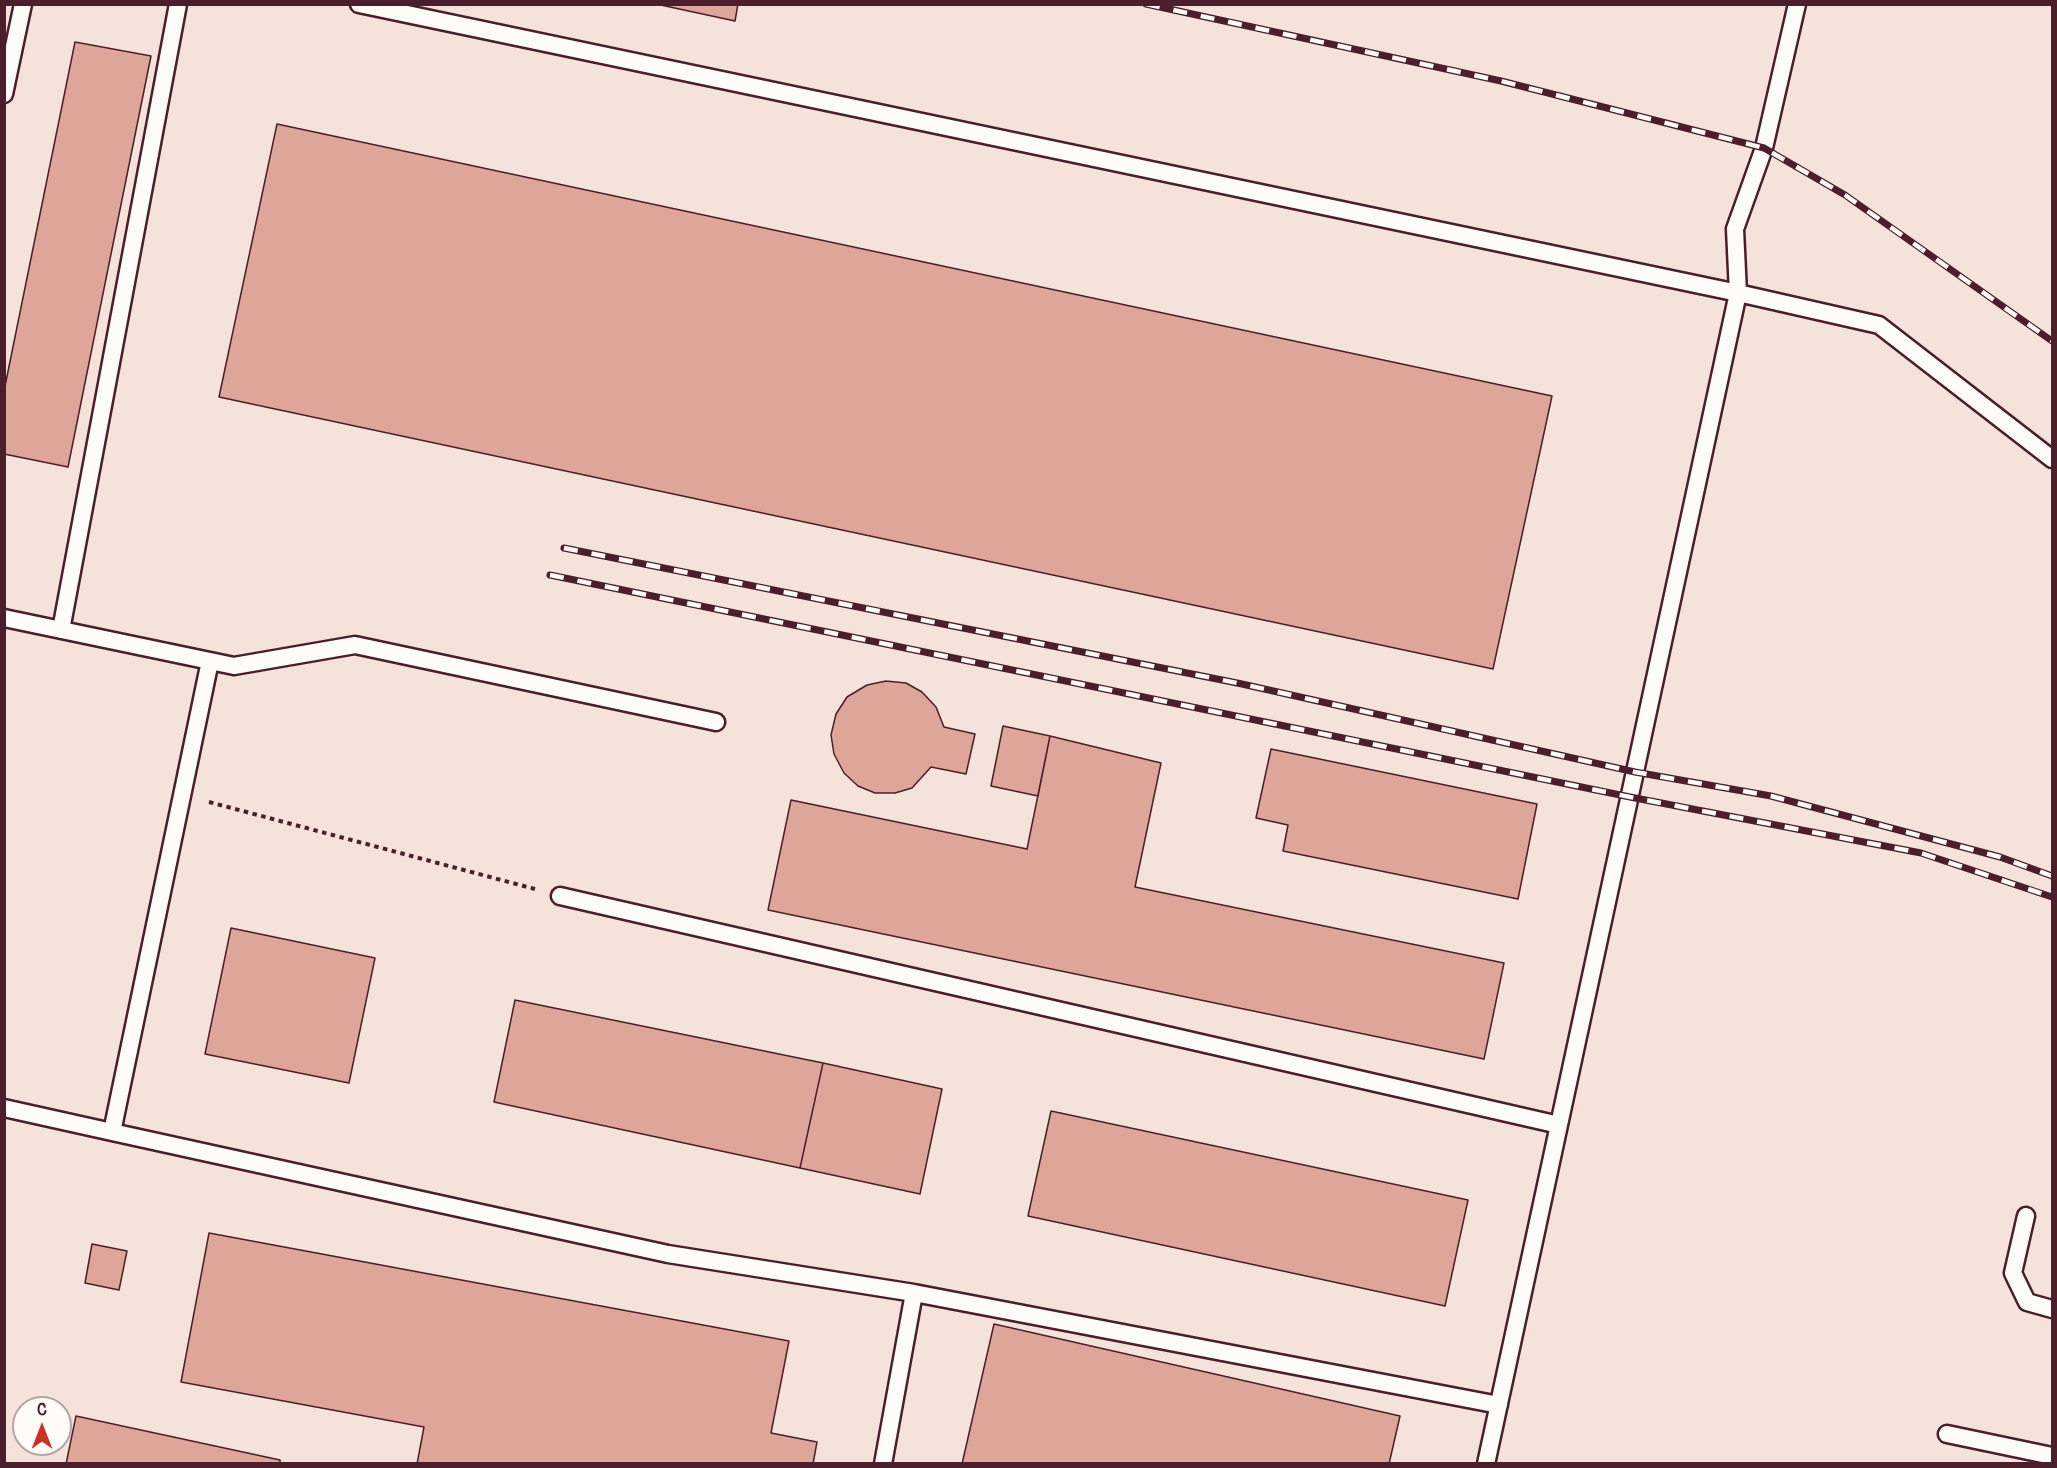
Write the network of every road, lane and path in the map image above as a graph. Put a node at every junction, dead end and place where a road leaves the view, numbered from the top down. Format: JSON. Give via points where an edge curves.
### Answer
{"nodes":[{"id":1,"x":23,"y":4,"type":"edge"},
{"id":2,"x":178,"y":4,"type":"edge"},
{"id":3,"x":359,"y":4,"type":"edge"},
{"id":4,"x":1797,"y":4,"type":"edge"},
{"id":5,"x":4,"y":94,"type":"edge"},
{"id":6,"x":1738,"y":293,"type":"junction"},
{"id":7,"x":2052,"y":459,"type":"edge"},
{"id":8,"x":4,"y":618,"type":"edge"},
{"id":9,"x":61,"y":630,"type":"junction"},
{"id":10,"x":210,"y":661,"type":"junction"},
{"id":11,"x":716,"y":722,"type":"dead end"},
{"id":12,"x":182,"y":795,"type":"junction"},
{"id":13,"x":560,"y":896,"type":"joint"},
{"id":14,"x":4,"y":1108,"type":"edge"},
{"id":15,"x":1559,"y":1125,"type":"junction"},
{"id":16,"x":111,"y":1132,"type":"junction"},
{"id":17,"x":2026,"y":1216,"type":"dead end"},
{"id":18,"x":914,"y":1293,"type":"junction"},
{"id":19,"x":2052,"y":1309,"type":"edge"},
{"id":20,"x":1499,"y":1405,"type":"junction"},
{"id":21,"x":1947,"y":1434,"type":"dead end"},
{"id":22,"x":2052,"y":1456,"type":"edge"},
{"id":23,"x":883,"y":1464,"type":"edge"},
{"id":24,"x":1486,"y":1464,"type":"edge"}],
"edges":[{"from":1,"to":5,"type":"lane"},
{"from":2,"to":9,"type":"lane"},
{"from":3,"to":6,"type":"lane"},
{"from":4,"to":6,"type":"lane","via":[[1764,148],[1735,228]]},
{"from":6,"to":7,"type":"lane","via":[[1879,325]]},
{"from":6,"to":15,"type":"lane"},
{"from":8,"to":9,"type":"lane"},
{"from":9,"to":10,"type":"lane"},
{"from":10,"to":11,"type":"lane","via":[[234,666],[355,645]]},
{"from":10,"to":12,"type":"lane"},
{"from":12,"to":13,"type":"path"},
{"from":12,"to":16,"type":"lane"},
{"from":13,"to":15,"type":"lane"},
{"from":14,"to":16,"type":"lane"},
{"from":15,"to":20,"type":"lane"},
{"from":16,"to":18,"type":"lane","via":[[668,1254]]},
{"from":17,"to":19,"type":"lane","via":[[2013,1273],[2027,1302]]},
{"from":18,"to":20,"type":"lane"},
{"from":18,"to":23,"type":"lane"},
{"from":20,"to":24,"type":"lane"},
{"from":21,"to":22,"type":"lane"}]}
